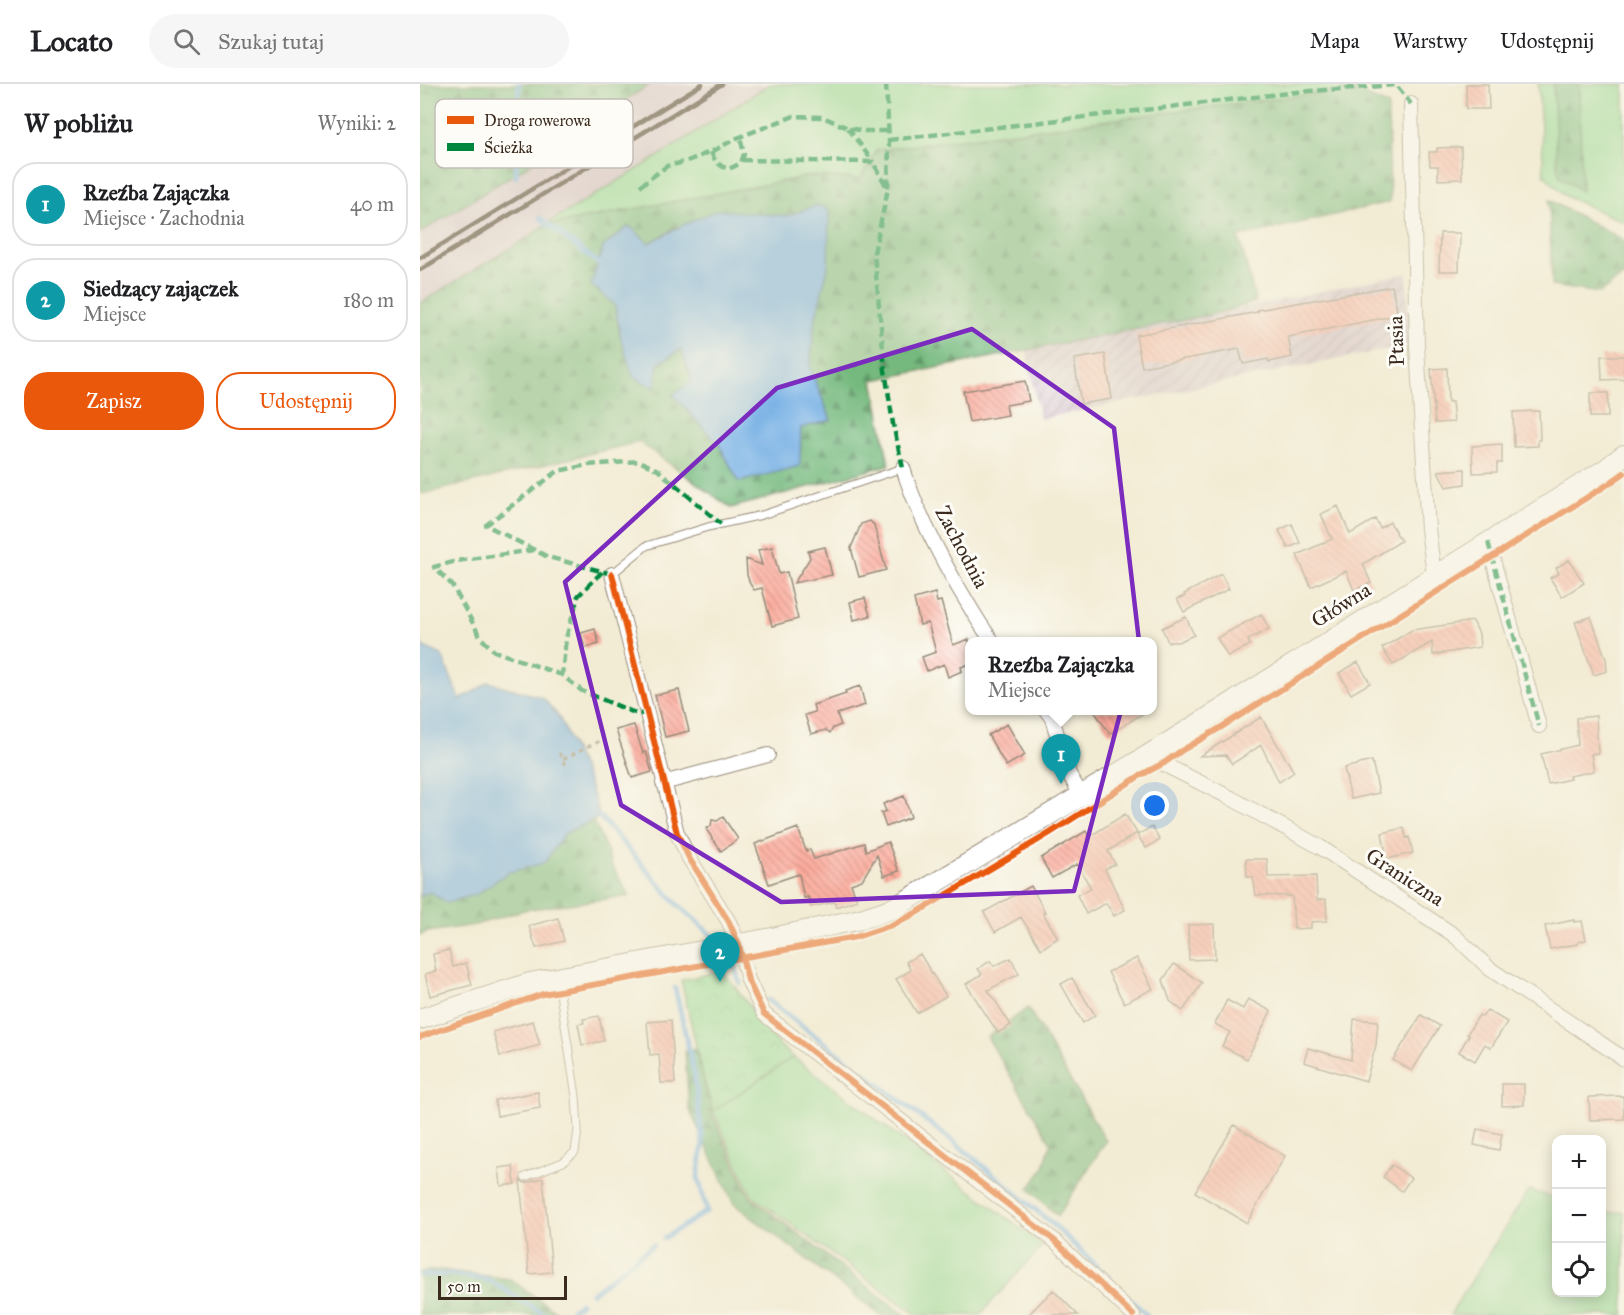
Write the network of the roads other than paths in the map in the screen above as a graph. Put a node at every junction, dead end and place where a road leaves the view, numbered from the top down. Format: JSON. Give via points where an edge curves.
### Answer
{"nodes":[{"id":1,"x":1411,"y":104,"type":"dead end"},
{"id":2,"x":1624,"y":455,"type":"edge"},
{"id":3,"x":903,"y":468,"type":"joint"},
{"id":4,"x":1488,"y":542,"type":"junction"},
{"id":5,"x":612,"y":574,"type":"joint"},
{"id":6,"x":1434,"y":575,"type":"junction"},
{"id":7,"x":989,"y":637,"type":"edge"},
{"id":8,"x":1049,"y":715,"type":"edge"},
{"id":9,"x":1539,"y":726,"type":"dead end"},
{"id":10,"x":768,"y":755,"type":"dead end"},
{"id":11,"x":1147,"y":756,"type":"junction"},
{"id":12,"x":663,"y":783,"type":"junction"},
{"id":13,"x":1081,"y":795,"type":"junction"},
{"id":14,"x":739,"y":945,"type":"junction"},
{"id":15,"x":557,"y":978,"type":"junction"},
{"id":16,"x":420,"y":1019,"type":"edge"},
{"id":17,"x":1624,"y":1059,"type":"edge"},
{"id":18,"x":525,"y":1177,"type":"dead end"},
{"id":19,"x":1133,"y":1315,"type":"edge"}],
"edges":[{"from":1,"to":6,"type":"street","name":"Ptasia","via":[[1418,357]]},
{"from":2,"to":4,"type":"main road","name":"Główna"},
{"from":3,"to":5,"type":"lane","via":[[762,515],[645,546]]},
{"from":3,"to":7,"type":"street","name":"Zachodnia","via":[[911,495],[943,561]]},
{"from":4,"to":6,"type":"main road","name":"Główna"},
{"from":4,"to":9,"type":"street"},
{"from":5,"to":12,"type":"street"},
{"from":6,"to":11,"type":"main road","name":"Główna"},
{"from":8,"to":13,"type":"street","via":[[1069,774]]},
{"from":10,"to":12,"type":"street"},
{"from":11,"to":13,"type":"main road","name":"Główna"},
{"from":11,"to":17,"type":"street","name":"Graniczna","via":[[1320,847],[1455,935],[1490,969]]},
{"from":12,"to":14,"type":"street","via":[[677,834]]},
{"from":13,"to":14,"type":"main road","name":"Główna","via":[[894,908],[861,919]]},
{"from":14,"to":15,"type":"main road","name":"Główna"},
{"from":14,"to":19,"type":"street","via":[[748,980],[764,1014],[1056,1241]]},
{"from":15,"to":16,"type":"main road","name":"Główna"},
{"from":15,"to":18,"type":"lane","via":[[578,1130],[574,1152],[563,1162]]}]}
